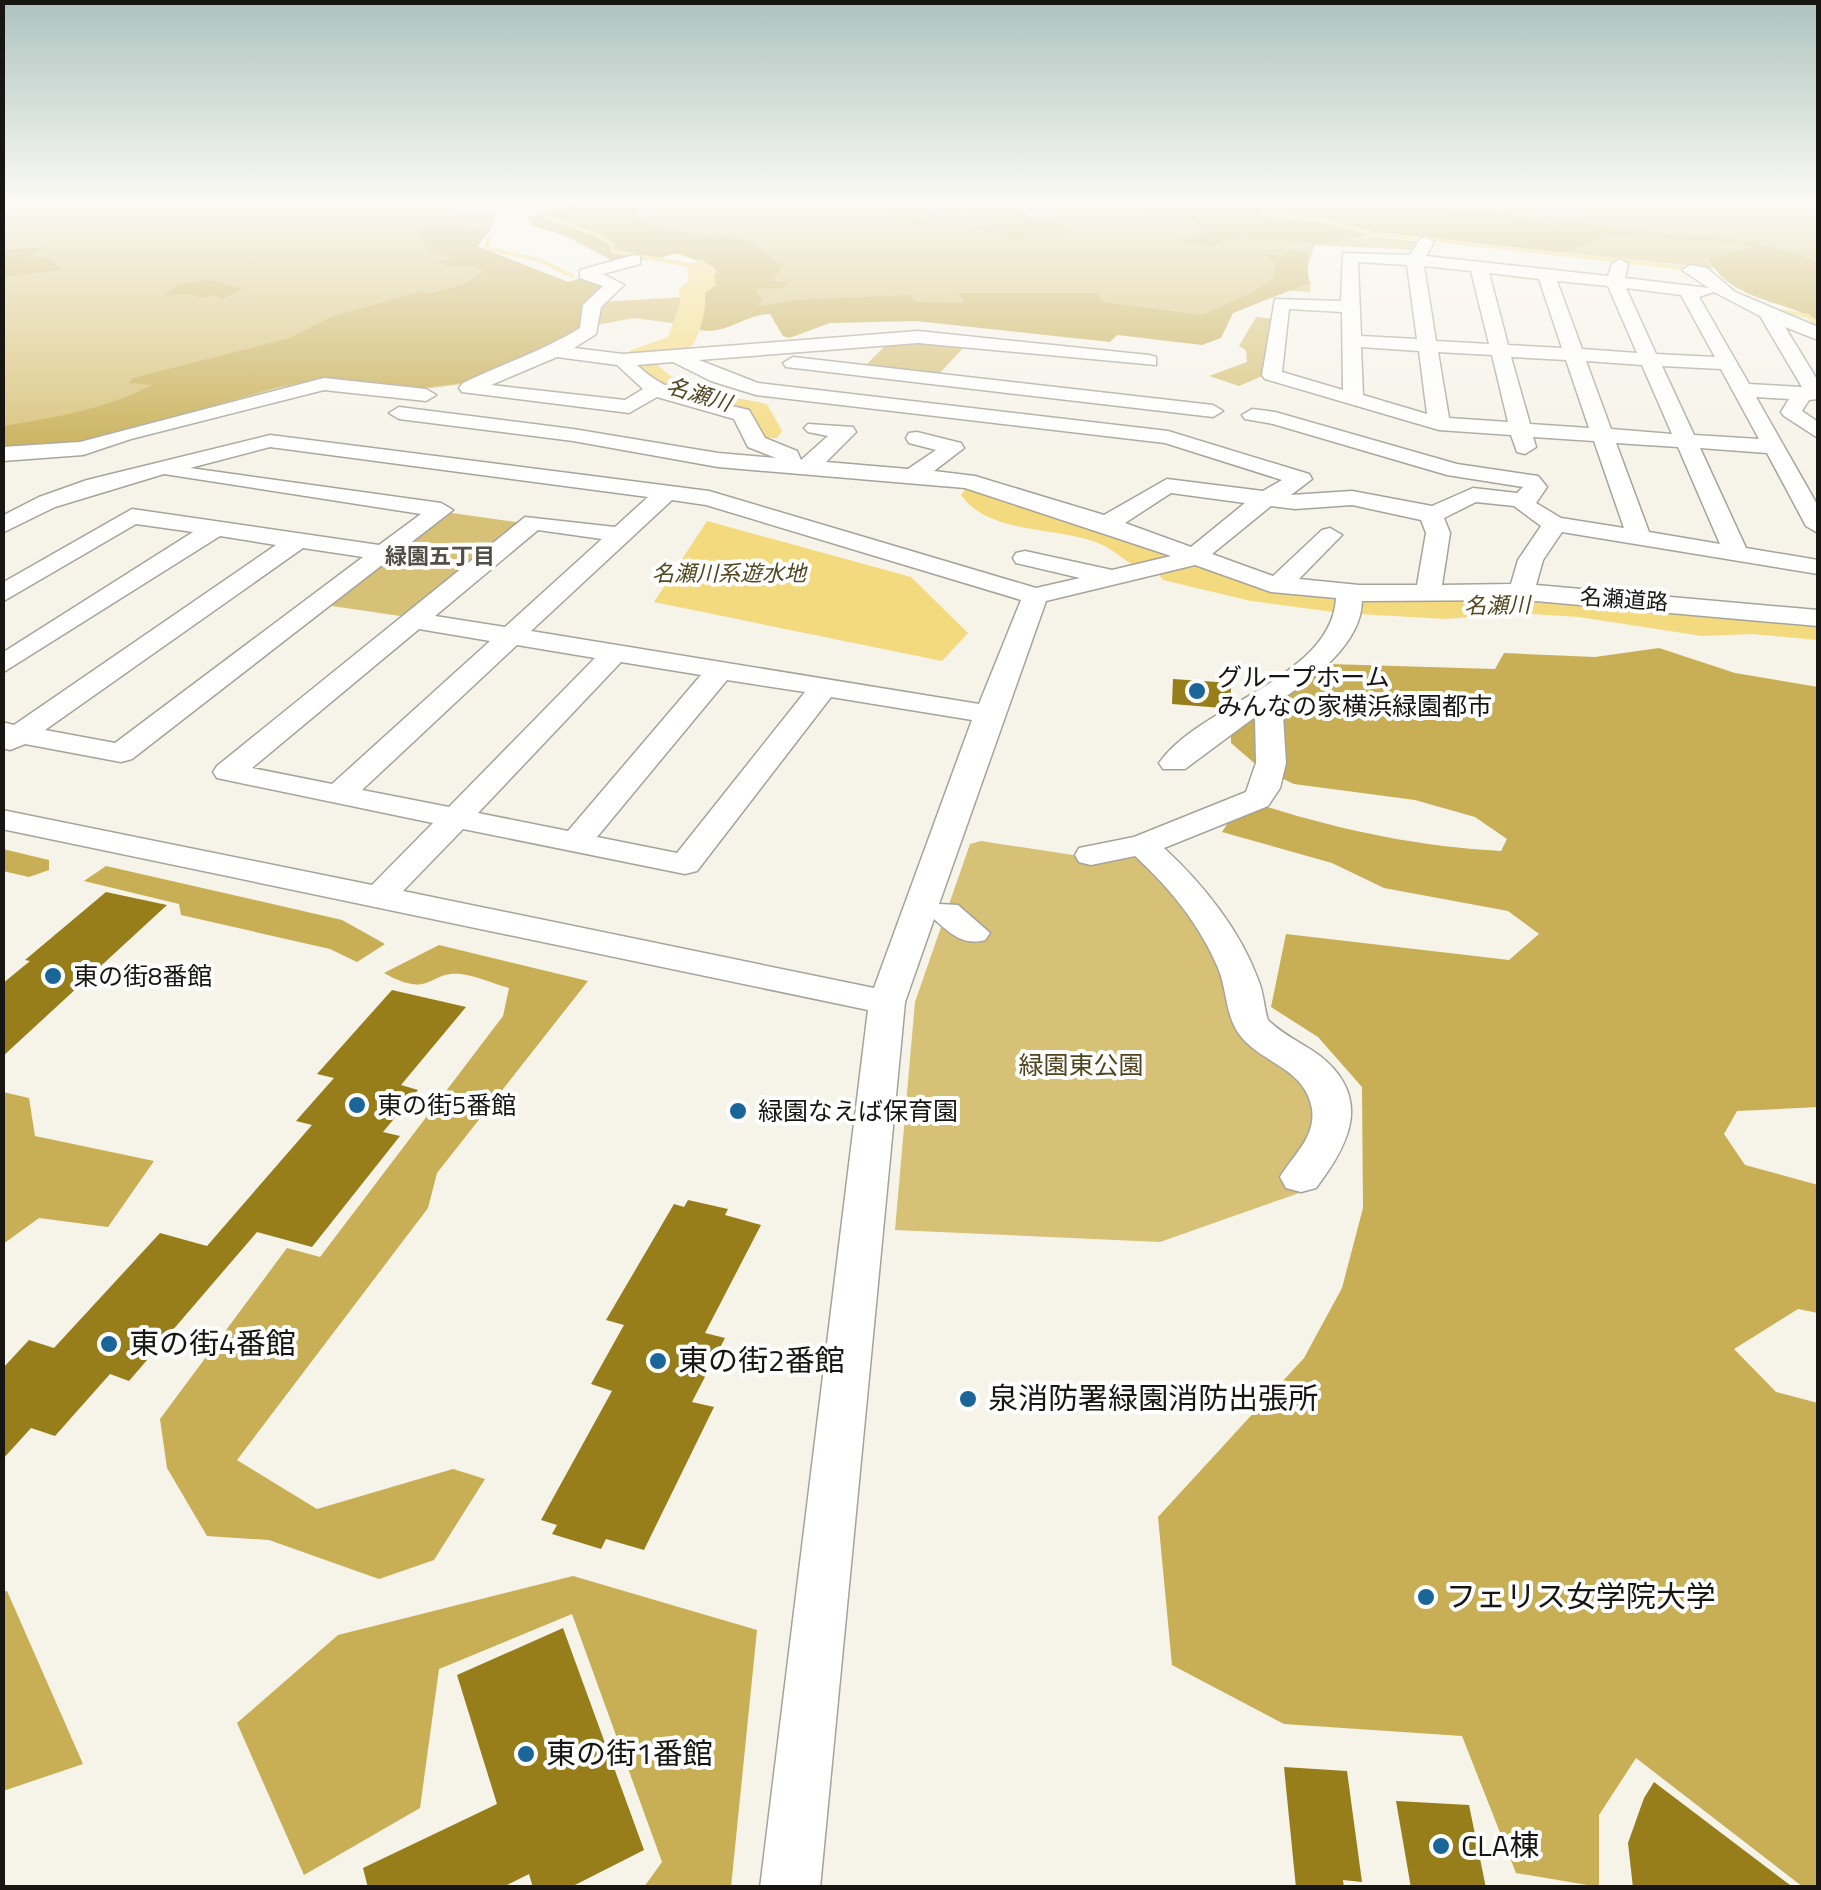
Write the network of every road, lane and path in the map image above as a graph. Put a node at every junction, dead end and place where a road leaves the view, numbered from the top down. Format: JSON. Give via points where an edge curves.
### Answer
{"nodes":[{"id":1,"x":609,"y":290,"type":"edge"},
{"id":2,"x":1350,"y":290,"type":"edge"},
{"id":3,"x":1419,"y":290,"type":"edge"},
{"id":4,"x":1485,"y":290,"type":"edge"},
{"id":5,"x":1551,"y":290,"type":"edge"},
{"id":6,"x":1625,"y":290,"type":"edge"},
{"id":7,"x":1703,"y":290,"type":"edge"},
{"id":8,"x":1710,"y":292,"type":"junction"},
{"id":9,"x":1350,"y":307,"type":"junction"},
{"id":10,"x":1766,"y":310,"type":"junction"},
{"id":11,"x":1818,"y":334,"type":"edge"},
{"id":12,"x":1351,"y":342,"type":"junction"},
{"id":13,"x":974,"y":343,"type":"junction"},
{"id":14,"x":1426,"y":346,"type":"junction"},
{"id":15,"x":1500,"y":350,"type":"junction"},
{"id":16,"x":556,"y":351,"type":"junction"},
{"id":17,"x":759,"y":351,"type":"junction"},
{"id":18,"x":1049,"y":351,"type":"junction"},
{"id":19,"x":1572,"y":355,"type":"junction"},
{"id":20,"x":1795,"y":356,"type":"junction"},
{"id":21,"x":680,"y":358,"type":"junction"},
{"id":22,"x":1818,"y":358,"type":"edge"},
{"id":23,"x":624,"y":360,"type":"junction"},
{"id":24,"x":1648,"y":360,"type":"junction"},
{"id":25,"x":1728,"y":364,"type":"junction"},
{"id":26,"x":940,"y":380,"type":"junction"},
{"id":27,"x":470,"y":388,"type":"junction"},
{"id":28,"x":654,"y":390,"type":"junction"},
{"id":29,"x":1020,"y":390,"type":"junction"},
{"id":30,"x":1742,"y":390,"type":"junction"},
{"id":31,"x":426,"y":395,"type":"junction"},
{"id":32,"x":1802,"y":395,"type":"junction"},
{"id":33,"x":1353,"y":399,"type":"junction"},
{"id":34,"x":1252,"y":415,"type":"dead end"},
{"id":35,"x":999,"y":418,"type":"junction"},
{"id":36,"x":384,"y":422,"type":"junction"},
{"id":37,"x":1438,"y":424,"type":"junction"},
{"id":38,"x":815,"y":428,"type":"dead end"},
{"id":39,"x":1520,"y":429,"type":"junction"},
{"id":40,"x":751,"y":432,"type":"junction"},
{"id":41,"x":1818,"y":432,"type":"edge"},
{"id":42,"x":1602,"y":435,"type":"junction"},
{"id":43,"x":916,"y":438,"type":"dead end"},
{"id":44,"x":1687,"y":440,"type":"junction"},
{"id":45,"x":1774,"y":446,"type":"junction"},
{"id":46,"x":340,"y":450,"type":"junction"},
{"id":47,"x":14,"y":453,"type":"edge"},
{"id":48,"x":718,"y":460,"type":"junction"},
{"id":49,"x":2,"y":465,"type":"edge"},
{"id":50,"x":799,"y":467,"type":"junction"},
{"id":51,"x":157,"y":469,"type":"junction"},
{"id":52,"x":915,"y":475,"type":"junction"},
{"id":53,"x":1528,"y":480,"type":"junction"},
{"id":54,"x":666,"y":493,"type":"junction"},
{"id":55,"x":1269,"y":498,"type":"junction"},
{"id":56,"x":1430,"y":513,"type":"junction"},
{"id":57,"x":5,"y":523,"type":"edge"},
{"id":58,"x":1105,"y":524,"type":"junction"},
{"id":59,"x":1554,"y":524,"type":"junction"},
{"id":60,"x":1818,"y":526,"type":"edge"},
{"id":61,"x":215,"y":529,"type":"junction"},
{"id":62,"x":623,"y":535,"type":"junction"},
{"id":63,"x":1330,"y":536,"type":"dead end"},
{"id":64,"x":1639,"y":538,"type":"junction"},
{"id":65,"x":296,"y":542,"type":"junction"},
{"id":66,"x":382,"y":553,"type":"junction"},
{"id":67,"x":1736,"y":554,"type":"junction"},
{"id":68,"x":1193,"y":558,"type":"junction"},
{"id":69,"x":1818,"y":567,"type":"edge"},
{"id":70,"x":1030,"y":577,"type":"junction"},
{"id":71,"x":1114,"y":578,"type":"junction"},
{"id":72,"x":1279,"y":585,"type":"junction"},
{"id":73,"x":1818,"y":586,"type":"edge"},
{"id":74,"x":1428,"y":592,"type":"junction"},
{"id":75,"x":1523,"y":592,"type":"junction"},
{"id":76,"x":2,"y":594,"type":"edge"},
{"id":77,"x":1350,"y":599,"type":"junction"},
{"id":78,"x":1811,"y":616,"type":"edge"},
{"id":79,"x":413,"y":620,"type":"junction"},
{"id":80,"x":514,"y":636,"type":"junction"},
{"id":81,"x":616,"y":652,"type":"junction"},
{"id":82,"x":2,"y":665,"type":"edge"},
{"id":83,"x":721,"y":669,"type":"junction"},
{"id":84,"x":823,"y":688,"type":"junction"},
{"id":85,"x":1268,"y":696,"type":"junction"},
{"id":86,"x":989,"y":714,"type":"junction"},
{"id":87,"x":8,"y":737,"type":"edge"},
{"id":88,"x":1174,"y":763,"type":"dead end"},
{"id":89,"x":339,"y":794,"type":"junction"},
{"id":90,"x":456,"y":818,"type":"junction"},
{"id":91,"x":2,"y":819,"type":"edge"},
{"id":92,"x":576,"y":842,"type":"junction"},
{"id":93,"x":1142,"y":845,"type":"junction"},
{"id":94,"x":1090,"y":855,"type":"dead end"},
{"id":95,"x":379,"y":897,"type":"junction"},
{"id":96,"x":887,"y":1002,"type":"junction"},
{"id":97,"x":1301,"y":1176,"type":"dead end"},
{"id":98,"x":790,"y":1888,"type":"edge"}],
"edges":[{"from":1,"to":16,"type":"street","via":[[592,306],[589,330]]},
{"from":2,"to":9,"type":"street"},
{"from":3,"to":14,"type":"street"},
{"from":4,"to":15,"type":"street"},
{"from":5,"to":19,"type":"street"},
{"from":6,"to":24,"type":"street"},
{"from":7,"to":8,"type":"street"},
{"from":8,"to":10,"type":"street"},
{"from":8,"to":25,"type":"street"},
{"from":9,"to":12,"type":"street"},
{"from":9,"to":33,"type":"street","via":[[1281,303],[1272,375]]},
{"from":10,"to":11,"type":"street"},
{"from":10,"to":20,"type":"street"},
{"from":12,"to":14,"type":"street"},
{"from":12,"to":33,"type":"street"},
{"from":13,"to":17,"type":"street","via":[[918,338]]},
{"from":13,"to":18,"type":"street"},
{"from":13,"to":26,"type":"street"},
{"from":14,"to":15,"type":"street"},
{"from":14,"to":37,"type":"street"},
{"from":15,"to":19,"type":"street"},
{"from":15,"to":39,"type":"street"},
{"from":16,"to":23,"type":"street"},
{"from":16,"to":27,"type":"street"},
{"from":17,"to":21,"type":"street"},
{"from":17,"to":26,"type":"street","via":[[793,363]]},
{"from":18,"to":29,"type":"street"},
{"from":18,"to":29,"type":"street","via":[[1159,369],[1206,399],[1205,412]]},
{"from":19,"to":24,"type":"street"},
{"from":19,"to":42,"type":"street"},
{"from":20,"to":22,"type":"street"},
{"from":20,"to":32,"type":"street","via":[[1816,394]]},
{"from":21,"to":23,"type":"street"},
{"from":21,"to":35,"type":"street","via":[[756,388]]},
{"from":23,"to":28,"type":"street"},
{"from":24,"to":25,"type":"street"},
{"from":24,"to":44,"type":"street"},
{"from":25,"to":30,"type":"street"},
{"from":26,"to":29,"type":"street"},
{"from":27,"to":28,"type":"street","via":[[629,408]]},
{"from":27,"to":31,"type":"street"},
{"from":28,"to":40,"type":"street","via":[[742,414]]},
{"from":29,"to":35,"type":"street"},
{"from":30,"to":32,"type":"street"},
{"from":30,"to":45,"type":"street"},
{"from":31,"to":36,"type":"street"},
{"from":31,"to":47,"type":"street","via":[[324,384],[82,448]]},
{"from":32,"to":41,"type":"street","via":[[1791,412]]},
{"from":33,"to":37,"type":"street"},
{"from":34,"to":53,"type":"street","via":[[1455,470]]},
{"from":35,"to":55,"type":"street","via":[[1176,437],[1301,479]]},
{"from":36,"to":46,"type":"street"},
{"from":36,"to":48,"type":"street","name":"名瀬道路","via":[[573,435]]},
{"from":37,"to":39,"type":"street"},
{"from":38,"to":50,"type":"street","via":[[845,432]]},
{"from":39,"to":42,"type":"street"},
{"from":39,"to":53,"type":"street"},
{"from":40,"to":48,"type":"street"},
{"from":40,"to":50,"type":"street","via":[[756,442]]},
{"from":42,"to":44,"type":"street"},
{"from":42,"to":64,"type":"street"},
{"from":43,"to":52,"type":"street","via":[[953,448]]},
{"from":44,"to":45,"type":"street"},
{"from":44,"to":67,"type":"street"},
{"from":45,"to":60,"type":"street"},
{"from":46,"to":51,"type":"street","via":[[270,440]]},
{"from":46,"to":54,"type":"street"},
{"from":47,"to":49,"type":"street"},
{"from":48,"to":50,"type":"street","name":"名瀬道路"},
{"from":50,"to":52,"type":"street","name":"名瀬道路"},
{"from":51,"to":57,"type":"street","via":[[58,498]]},
{"from":51,"to":66,"type":"street","via":[[441,510]]},
{"from":52,"to":58,"type":"street","name":"名瀬道路","via":[[988,486]]},
{"from":53,"to":56,"type":"street"},
{"from":53,"to":59,"type":"street","via":[[1527,508]]},
{"from":54,"to":62,"type":"street"},
{"from":54,"to":70,"type":"street"},
{"from":55,"to":56,"type":"street","via":[[1352,498]]},
{"from":55,"to":58,"type":"street","via":[[1167,486]]},
{"from":55,"to":68,"type":"street"},
{"from":56,"to":74,"type":"street","via":[[1438,533]]},
{"from":58,"to":68,"type":"street","name":"名瀬道路"},
{"from":59,"to":64,"type":"street"},
{"from":59,"to":75,"type":"street","via":[[1524,569]]},
{"from":61,"to":65,"type":"street"},
{"from":61,"to":76,"type":"street","via":[[132,516]]},
{"from":61,"to":82,"type":"street"},
{"from":62,"to":79,"type":"street","via":[[533,522]]},
{"from":62,"to":80,"type":"street"},
{"from":63,"to":72,"type":"street"},
{"from":64,"to":67,"type":"street"},
{"from":65,"to":66,"type":"street"},
{"from":65,"to":87,"type":"street"},
{"from":66,"to":87,"type":"street","via":[[120,753]]},
{"from":67,"to":69,"type":"street"},
{"from":68,"to":71,"type":"street"},
{"from":68,"to":72,"type":"street","name":"名瀬道路"},
{"from":70,"to":71,"type":"street"},
{"from":70,"to":71,"type":"street"},
{"from":70,"to":86,"type":"street"},
{"from":72,"to":77,"type":"street","name":"名瀬道路"},
{"from":73,"to":78,"type":"street"},
{"from":74,"to":75,"type":"street","name":"名瀬道路"},
{"from":74,"to":77,"type":"street","name":"名瀬道路"},
{"from":75,"to":78,"type":"street","name":"名瀬道路"},
{"from":77,"to":85,"type":"street","via":[[1329,650]]},
{"from":79,"to":80,"type":"street"},
{"from":79,"to":89,"type":"street","via":[[228,772]]},
{"from":80,"to":81,"type":"street"},
{"from":80,"to":89,"type":"street"},
{"from":81,"to":83,"type":"street"},
{"from":81,"to":90,"type":"street"},
{"from":83,"to":84,"type":"street"},
{"from":83,"to":92,"type":"street"},
{"from":84,"to":86,"type":"street"},
{"from":84,"to":92,"type":"street","via":[[685,864]]},
{"from":85,"to":88,"type":"street"},
{"from":85,"to":93,"type":"street","via":[[1274,767],[1268,786],[1257,798]]},
{"from":86,"to":96,"type":"street"},
{"from":89,"to":90,"type":"street"},
{"from":90,"to":92,"type":"street"},
{"from":90,"to":95,"type":"street"},
{"from":91,"to":95,"type":"street"},
{"from":93,"to":94,"type":"street"},
{"from":93,"to":97,"type":"street","via":[[1210,925],[1243,986],[1251,1026],[1300,1058],[1323,1086],[1332,1111],[1330,1136]]},
{"from":95,"to":96,"type":"street"},
{"from":96,"to":98,"type":"street"}]}
